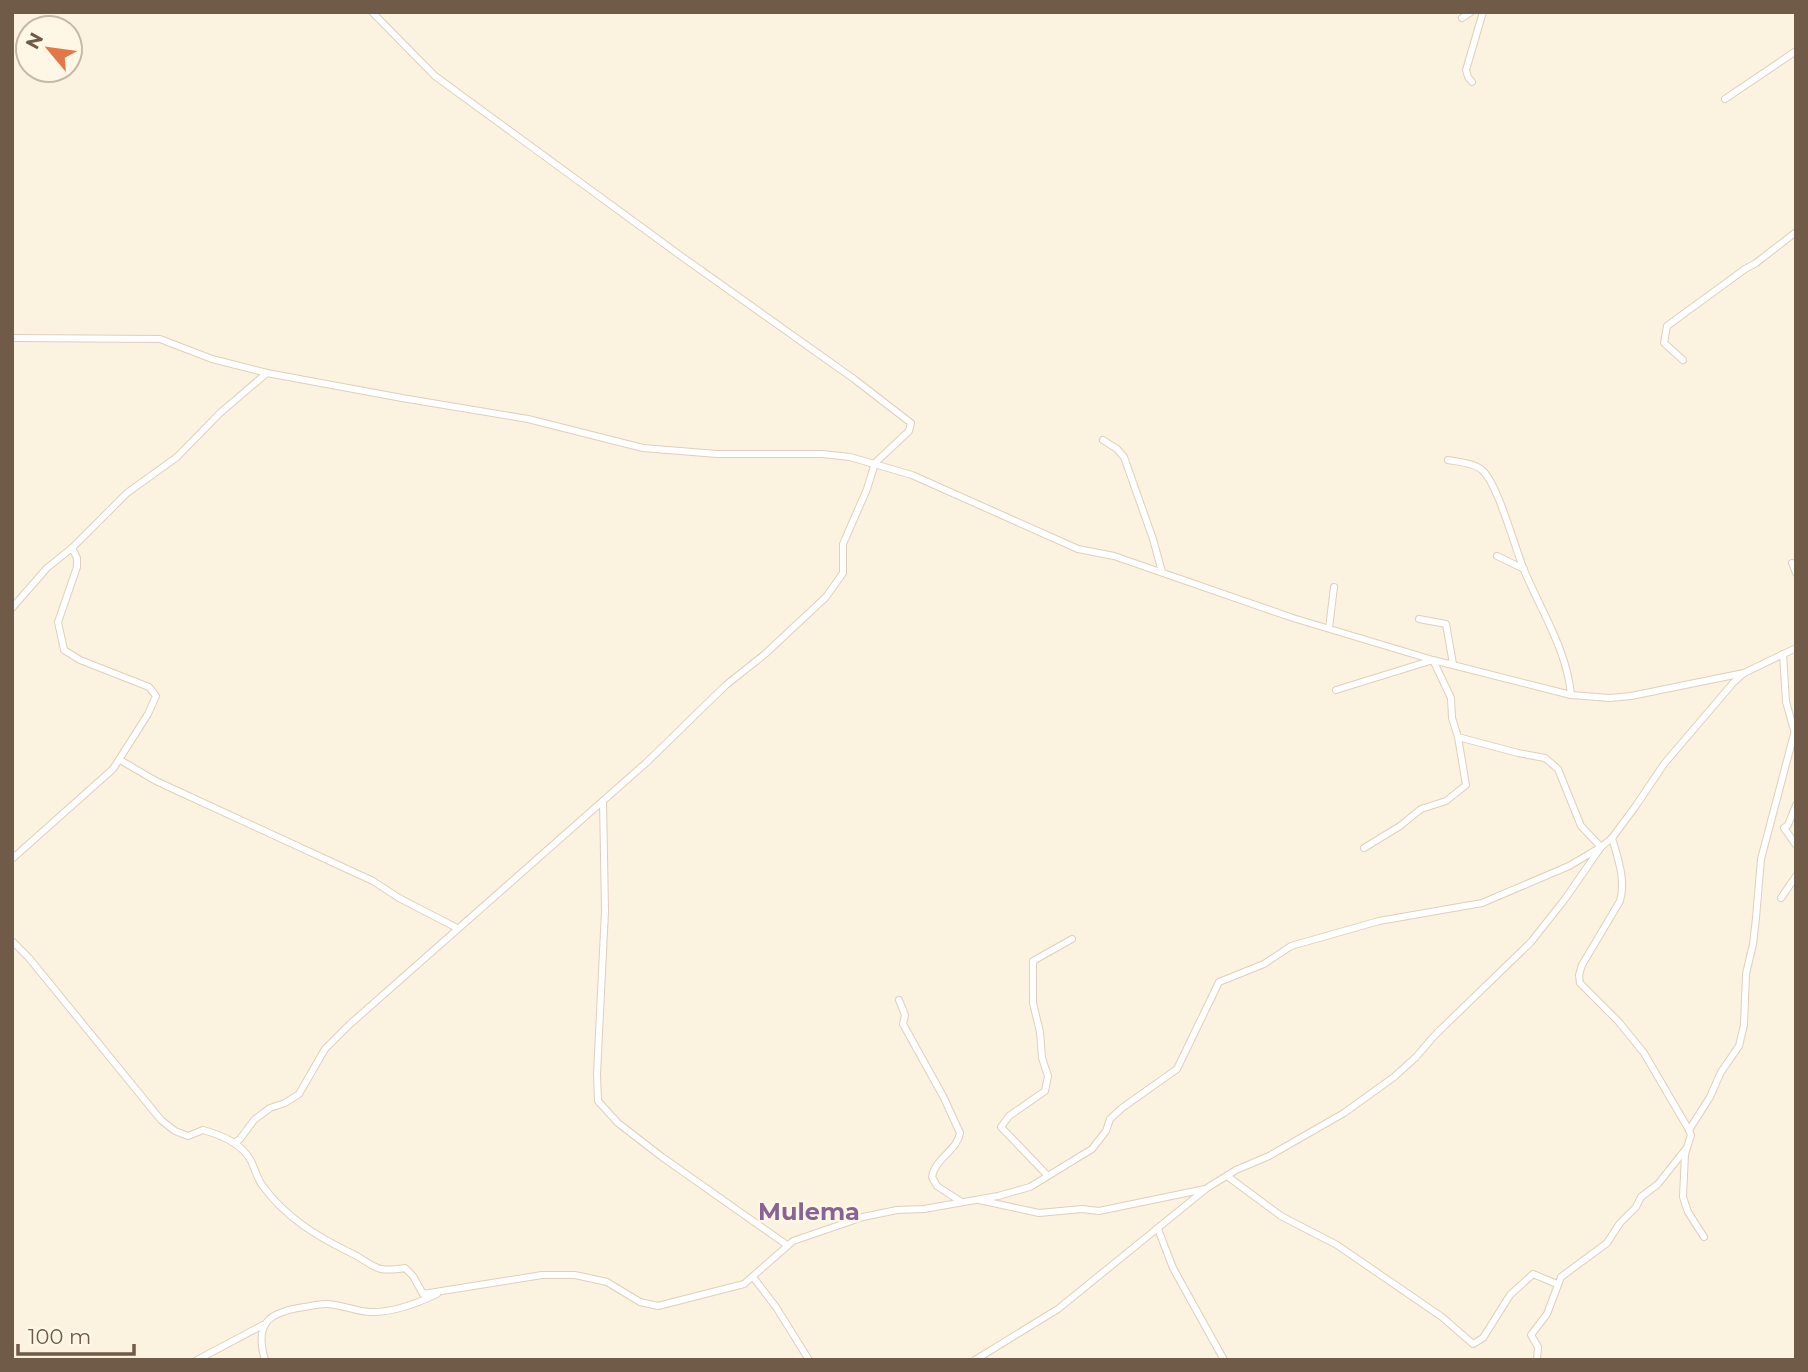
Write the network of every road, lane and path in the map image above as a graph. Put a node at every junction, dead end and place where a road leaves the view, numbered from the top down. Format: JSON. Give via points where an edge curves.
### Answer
{"nodes":[{"id":1,"x":372,"y":12,"type":"edge"},
{"id":2,"x":1471,"y":12,"type":"edge"},
{"id":3,"x":1483,"y":12,"type":"edge"},
{"id":4,"x":1462,"y":19,"type":"dead end"},
{"id":5,"x":1796,"y":51,"type":"edge"},
{"id":6,"x":1472,"y":82,"type":"dead end"},
{"id":7,"x":1725,"y":99,"type":"dead end"},
{"id":8,"x":1796,"y":232,"type":"edge"},
{"id":9,"x":12,"y":338,"type":"edge"},
{"id":10,"x":1683,"y":360,"type":"dead end"},
{"id":11,"x":267,"y":373,"type":"junction"},
{"id":12,"x":1103,"y":440,"type":"dead end"},
{"id":13,"x":1448,"y":460,"type":"dead end"},
{"id":14,"x":876,"y":463,"type":"junction"},
{"id":15,"x":72,"y":548,"type":"junction"},
{"id":16,"x":1497,"y":556,"type":"dead end"},
{"id":17,"x":1792,"y":563,"type":"dead end"},
{"id":18,"x":1524,"y":569,"type":"junction"},
{"id":19,"x":1162,"y":572,"type":"junction"},
{"id":20,"x":1796,"y":573,"type":"edge"},
{"id":21,"x":1334,"y":587,"type":"dead end"},
{"id":22,"x":12,"y":608,"type":"edge"},
{"id":23,"x":1419,"y":619,"type":"dead end"},
{"id":24,"x":1329,"y":628,"type":"junction"},
{"id":25,"x":1796,"y":648,"type":"edge"},
{"id":26,"x":1783,"y":654,"type":"junction"},
{"id":27,"x":1433,"y":660,"type":"junction"},
{"id":28,"x":1453,"y":664,"type":"junction"},
{"id":29,"x":1744,"y":673,"type":"junction"},
{"id":30,"x":1336,"y":690,"type":"dead end"},
{"id":31,"x":1571,"y":695,"type":"junction"},
{"id":32,"x":1795,"y":736,"type":"edge"},
{"id":33,"x":1458,"y":737,"type":"junction"},
{"id":34,"x":120,"y":761,"type":"junction"},
{"id":35,"x":603,"y":801,"type":"junction"},
{"id":36,"x":1796,"y":805,"type":"edge"},
{"id":37,"x":1612,"y":838,"type":"junction"},
{"id":38,"x":1796,"y":845,"type":"edge"},
{"id":39,"x":1601,"y":847,"type":"junction"},
{"id":40,"x":1364,"y":848,"type":"dead end"},
{"id":41,"x":12,"y":859,"type":"edge"},
{"id":42,"x":1796,"y":876,"type":"edge"},
{"id":43,"x":1781,"y":898,"type":"dead end"},
{"id":44,"x":457,"y":928,"type":"junction"},
{"id":45,"x":1072,"y":939,"type":"dead end"},
{"id":46,"x":12,"y":941,"type":"edge"},
{"id":47,"x":900,"y":1000,"type":"dead end"},
{"id":48,"x":1689,"y":1130,"type":"junction"},
{"id":49,"x":234,"y":1143,"type":"junction"},
{"id":50,"x":1686,"y":1148,"type":"junction"},
{"id":51,"x":1047,"y":1175,"type":"junction"},
{"id":52,"x":1227,"y":1176,"type":"junction"},
{"id":53,"x":1207,"y":1188,"type":"junction"},
{"id":54,"x":973,"y":1199,"type":"junction"},
{"id":55,"x":960,"y":1201,"type":"junction"},
{"id":56,"x":1158,"y":1229,"type":"junction"},
{"id":57,"x":1704,"y":1237,"type":"dead end"},
{"id":58,"x":787,"y":1245,"type":"junction"},
{"id":59,"x":753,"y":1277,"type":"junction"},
{"id":60,"x":1557,"y":1284,"type":"junction"},
{"id":61,"x":445,"y":1290,"type":"junction"},
{"id":62,"x":263,"y":1325,"type":"junction"},
{"id":63,"x":197,"y":1360,"type":"edge"},
{"id":64,"x":265,"y":1360,"type":"edge"},
{"id":65,"x":809,"y":1360,"type":"edge"},
{"id":66,"x":975,"y":1360,"type":"edge"},
{"id":67,"x":1224,"y":1360,"type":"edge"},
{"id":68,"x":1537,"y":1360,"type":"edge"}],
"edges":[{"from":1,"to":14,"type":"street","via":[[435,76],[906,418],[911,423],[909,431]]},
{"from":2,"to":4,"type":"street"},
{"from":3,"to":6,"type":"street","via":[[1466,70]]},
{"from":5,"to":7,"type":"street"},
{"from":8,"to":10,"type":"street","via":[[1667,326],[1664,343]]},
{"from":9,"to":11,"type":"street","via":[[152,338]]},
{"from":11,"to":14,"type":"street","via":[[528,419],[643,447],[718,454],[822,454]]},
{"from":11,"to":15,"type":"street","via":[[183,453],[127,493]]},
{"from":12,"to":19,"type":"street","via":[[1124,457]]},
{"from":13,"to":18,"type":"street","via":[[1484,471]]},
{"from":14,"to":19,"type":"street","via":[[944,488],[1063,544]]},
{"from":14,"to":35,"type":"street","via":[[843,544],[844,566],[838,583]]},
{"from":15,"to":22,"type":"street","via":[[47,568]]},
{"from":15,"to":34,"type":"street","via":[[77,567],[58,622],[64,650],[149,687],[156,696]]},
{"from":16,"to":18,"type":"street"},
{"from":17,"to":20,"type":"street"},
{"from":18,"to":31,"type":"street","via":[[1569,674]]},
{"from":19,"to":24,"type":"street"},
{"from":21,"to":24,"type":"street"},
{"from":23,"to":28,"type":"street","via":[[1446,624]]},
{"from":24,"to":27,"type":"street"},
{"from":25,"to":26,"type":"street"},
{"from":26,"to":29,"type":"street"},
{"from":26,"to":32,"type":"street"},
{"from":27,"to":28,"type":"street"},
{"from":27,"to":30,"type":"street"},
{"from":27,"to":33,"type":"street","via":[[1451,698]]},
{"from":28,"to":31,"type":"street"},
{"from":29,"to":31,"type":"street","via":[[1631,696]]},
{"from":29,"to":37,"type":"street","via":[[1664,764]]},
{"from":32,"to":48,"type":"street","via":[[1761,859],[1739,1046]]},
{"from":33,"to":39,"type":"street","via":[[1545,758],[1558,769],[1581,826]]},
{"from":33,"to":40,"type":"street","via":[[1466,785]]},
{"from":34,"to":41,"type":"street"},
{"from":34,"to":44,"type":"street","via":[[373,881]]},
{"from":35,"to":44,"type":"street"},
{"from":35,"to":58,"type":"street","via":[[605,911],[598,1101],[662,1157]]},
{"from":36,"to":38,"type":"street","via":[[1784,828]]},
{"from":37,"to":39,"type":"street"},
{"from":37,"to":48,"type":"street","via":[[1623,891],[1582,965],[1580,983],[1644,1054]]},
{"from":39,"to":51,"type":"street","via":[[1569,866],[1482,903],[1379,921],[1291,946],[1264,964],[1219,982],[1177,1069],[1110,1119],[1092,1149]]},
{"from":39,"to":52,"type":"street","via":[[1531,942],[1394,1077],[1344,1113]]},
{"from":42,"to":43,"type":"street"},
{"from":44,"to":49,"type":"street","via":[[325,1049],[299,1094],[254,1120]]},
{"from":45,"to":51,"type":"street","via":[[1034,961],[1033,1003],[1048,1076],[1045,1091],[1001,1127]]},
{"from":46,"to":49,"type":"street","via":[[161,1120],[188,1136],[203,1130]]},
{"from":47,"to":55,"type":"street","via":[[903,1024],[960,1133],[932,1177],[937,1186]]},
{"from":48,"to":50,"type":"street"},
{"from":49,"to":61,"type":"street","via":[[250,1158],[262,1185],[306,1229],[380,1271],[405,1268],[423,1294]]},
{"from":50,"to":57,"type":"street","via":[[1683,1197]]},
{"from":50,"to":60,"type":"street","via":[[1658,1184],[1640,1197],[1607,1243]]},
{"from":51,"to":54,"type":"street","via":[[1030,1187]]},
{"from":52,"to":53,"type":"street"},
{"from":52,"to":60,"type":"street","via":[[1443,1317],[1473,1344],[1483,1338],[1515,1290],[1533,1274]]},
{"from":53,"to":54,"type":"street","via":[[1099,1211],[1031,1212]]},
{"from":53,"to":56,"type":"street"},
{"from":54,"to":55,"type":"street"},
{"from":55,"to":58,"type":"street","via":[[873,1214]]},
{"from":56,"to":66,"type":"street","via":[[1058,1309]]},
{"from":56,"to":67,"type":"street","via":[[1173,1268]]},
{"from":58,"to":59,"type":"street"},
{"from":59,"to":61,"type":"street","via":[[736,1287],[657,1306],[640,1302],[607,1282],[575,1275],[542,1275]]},
{"from":59,"to":65,"type":"street"},
{"from":60,"to":68,"type":"street","via":[[1547,1314],[1531,1335],[1538,1347]]},
{"from":61,"to":62,"type":"street","via":[[389,1311],[326,1304],[290,1309]]},
{"from":62,"to":63,"type":"street"},
{"from":62,"to":64,"type":"street"}]}
